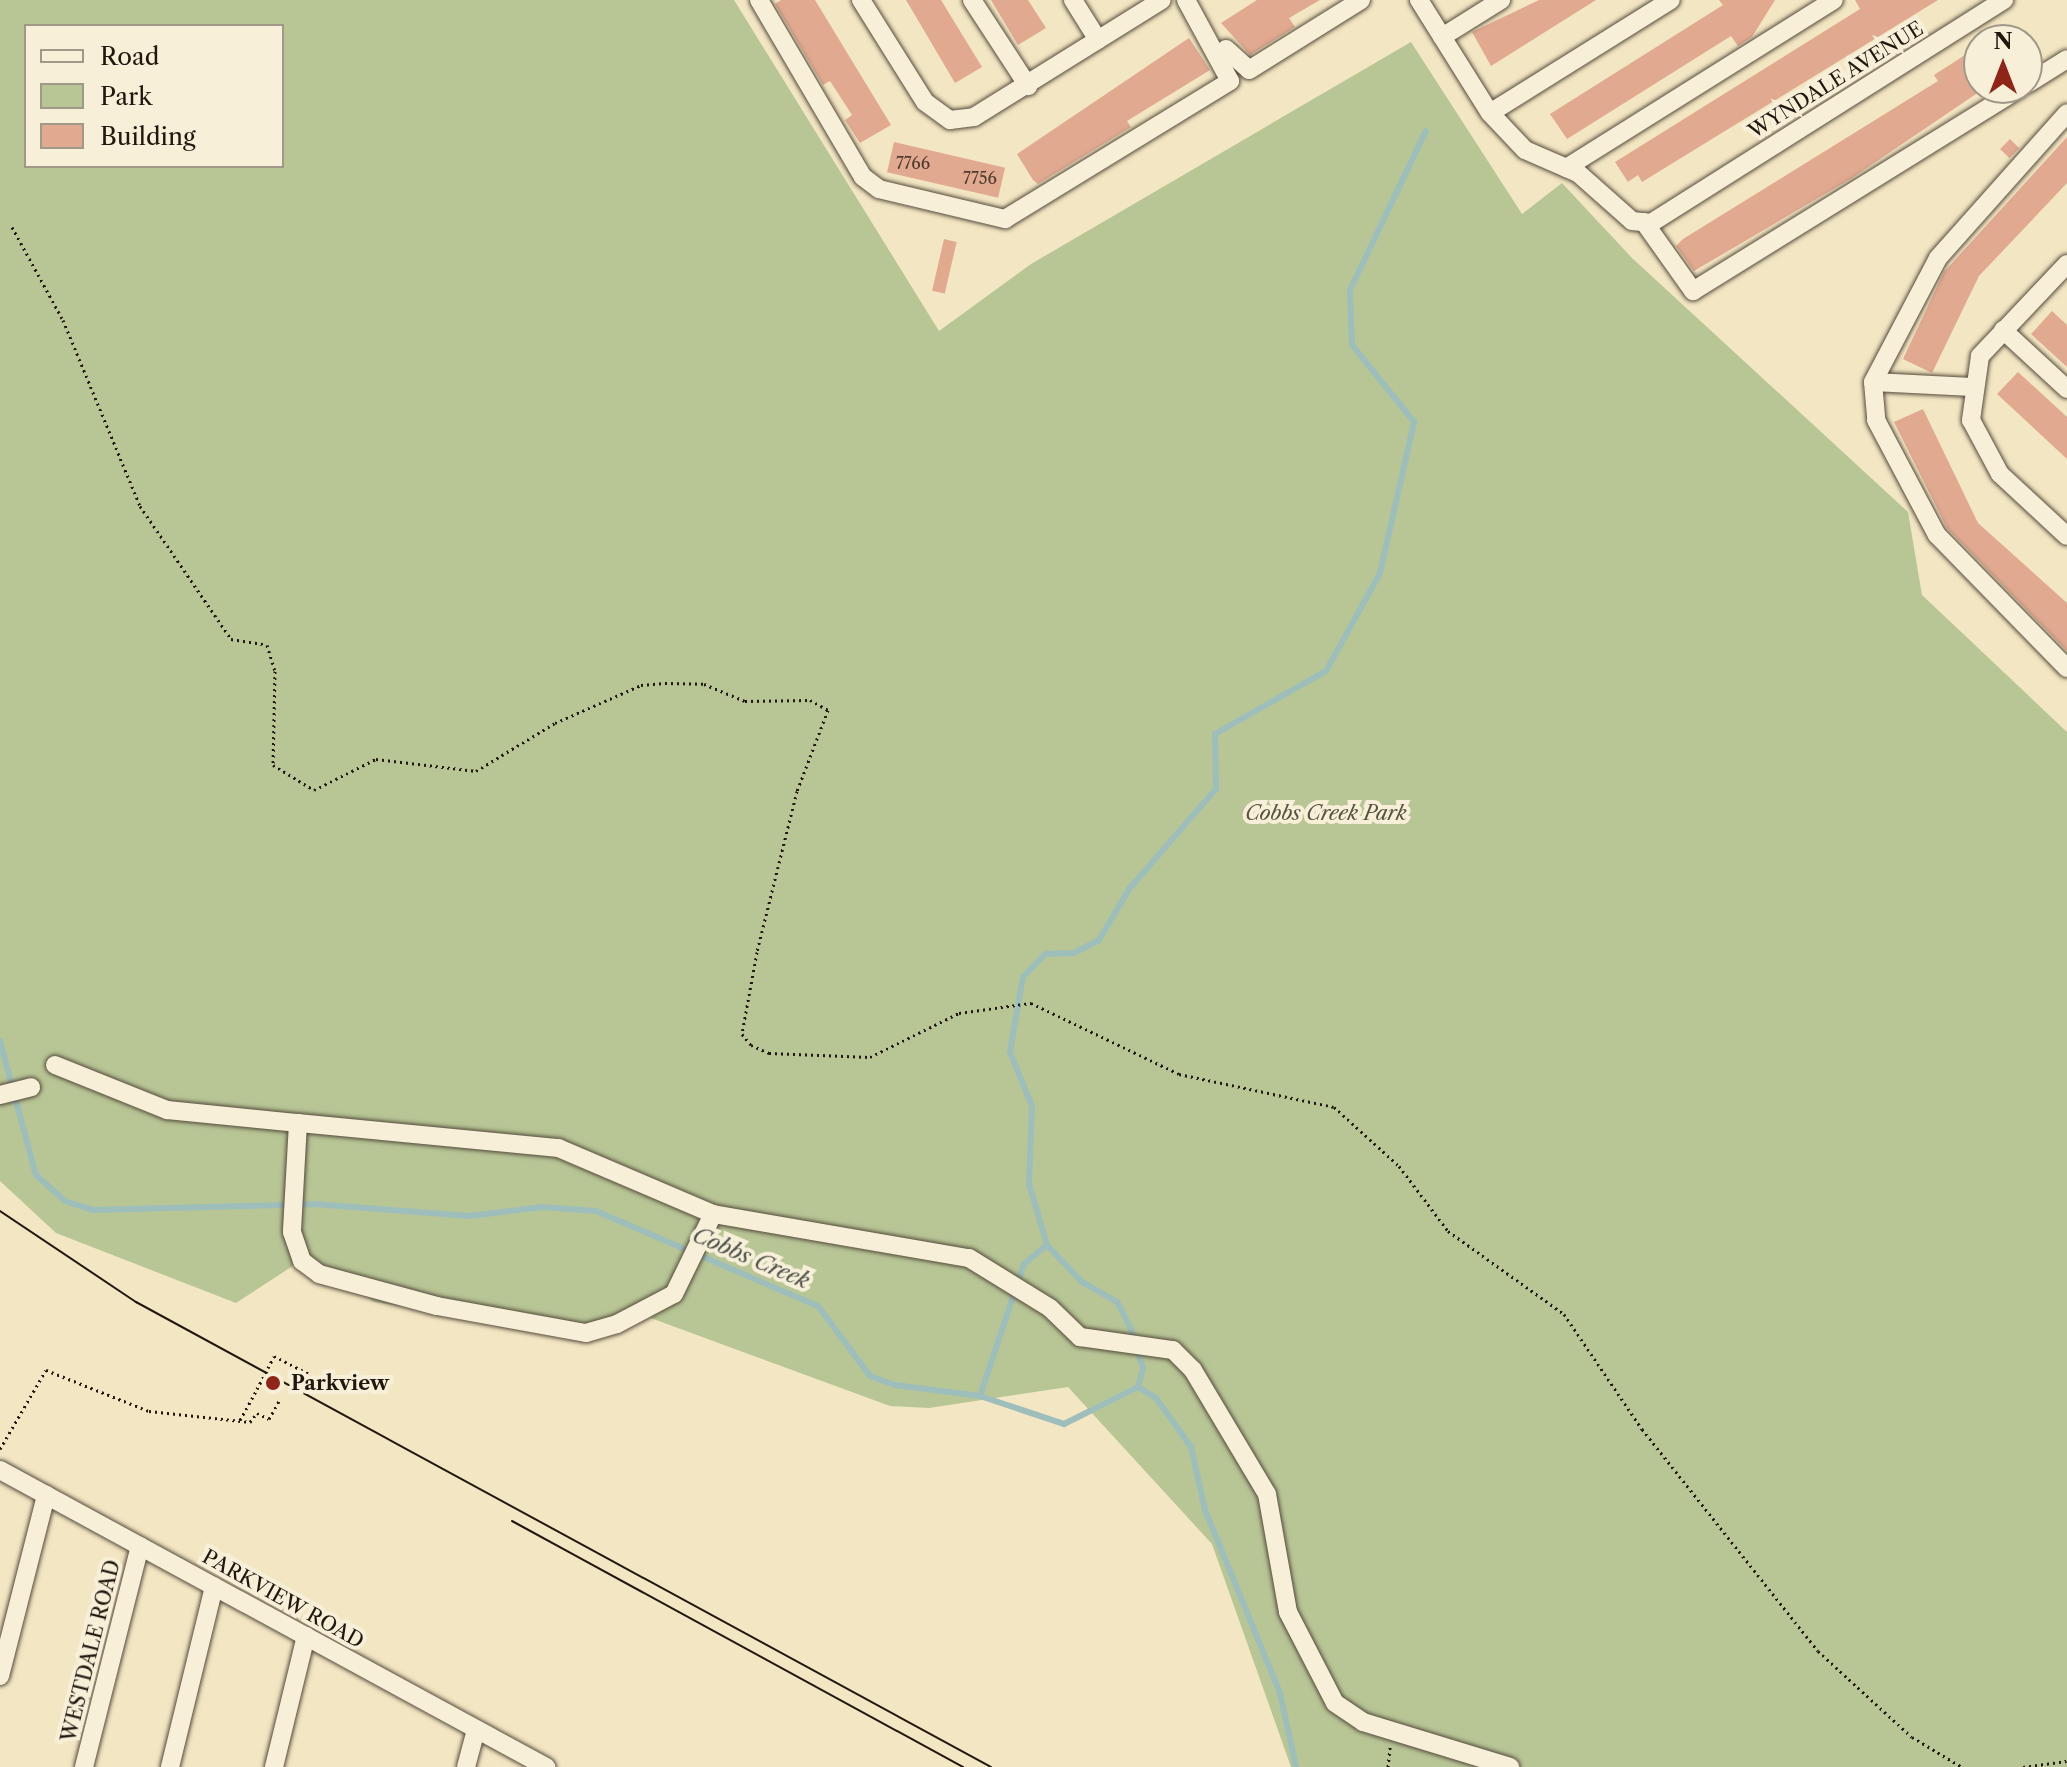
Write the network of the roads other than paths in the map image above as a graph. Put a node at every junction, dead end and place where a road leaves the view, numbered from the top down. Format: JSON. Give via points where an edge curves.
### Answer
{"nodes":[{"id":1,"x":759,"y":0,"type":"edge"},
{"id":2,"x":861,"y":0,"type":"edge"},
{"id":3,"x":972,"y":0,"type":"edge"},
{"id":4,"x":1073,"y":0,"type":"edge"},
{"id":5,"x":1162,"y":0,"type":"edge"},
{"id":6,"x":1186,"y":0,"type":"edge"},
{"id":7,"x":1194,"y":0,"type":"edge"},
{"id":8,"x":1361,"y":0,"type":"edge"},
{"id":9,"x":1419,"y":0,"type":"edge"},
{"id":10,"x":1501,"y":0,"type":"edge"},
{"id":11,"x":1671,"y":0,"type":"edge"},
{"id":12,"x":1834,"y":0,"type":"edge"},
{"id":13,"x":2004,"y":0,"type":"edge"},
{"id":14,"x":1442,"y":37,"type":"junction"},
{"id":15,"x":1098,"y":40,"type":"junction"},
{"id":16,"x":2067,"y":59,"type":"edge"},
{"id":17,"x":2043,"y":74,"type":"edge"},
{"id":18,"x":1028,"y":86,"type":"junction"},
{"id":19,"x":1994,"y":104,"type":"edge"},
{"id":20,"x":1490,"y":113,"type":"junction"},
{"id":21,"x":2067,"y":113,"type":"edge"},
{"id":22,"x":1566,"y":168,"type":"junction"},
{"id":23,"x":1644,"y":222,"type":"junction"},
{"id":24,"x":2067,"y":264,"type":"edge"},
{"id":25,"x":2003,"y":330,"type":"junction"},
{"id":26,"x":1873,"y":382,"type":"junction"},
{"id":27,"x":1972,"y":387,"type":"junction"},
{"id":28,"x":2067,"y":389,"type":"edge"},
{"id":29,"x":2067,"y":536,"type":"edge"},
{"id":30,"x":2067,"y":668,"type":"edge"},
{"id":31,"x":55,"y":1065,"type":"dead end"},
{"id":32,"x":31,"y":1087,"type":"dead end"},
{"id":33,"x":0,"y":1095,"type":"edge"},
{"id":34,"x":298,"y":1123,"type":"junction"},
{"id":35,"x":713,"y":1214,"type":"junction"},
{"id":36,"x":0,"y":1470,"type":"edge"},
{"id":37,"x":46,"y":1495,"type":"junction"},
{"id":38,"x":140,"y":1546,"type":"junction"},
{"id":39,"x":214,"y":1586,"type":"junction"},
{"id":40,"x":306,"y":1636,"type":"junction"},
{"id":41,"x":0,"y":1676,"type":"edge"},
{"id":42,"x":476,"y":1729,"type":"junction"},
{"id":43,"x":84,"y":1767,"type":"edge"},
{"id":44,"x":170,"y":1767,"type":"edge"},
{"id":45,"x":274,"y":1767,"type":"edge"},
{"id":46,"x":466,"y":1767,"type":"edge"},
{"id":47,"x":546,"y":1767,"type":"edge"},
{"id":48,"x":1510,"y":1767,"type":"edge"}],
"edges":[{"from":1,"to":6,"type":"street","via":[[863,177],[879,189],[1005,219],[1230,81]]},
{"from":2,"to":18,"type":"street","via":[[933,108],[950,120],[974,117]]},
{"from":3,"to":18,"type":"street"},
{"from":4,"to":15,"type":"street"},
{"from":5,"to":15,"type":"street"},
{"from":7,"to":8,"type":"street","via":[[1245,71]]},
{"from":9,"to":14,"type":"street"},
{"from":10,"to":14,"type":"street"},
{"from":11,"to":20,"type":"street"},
{"from":12,"to":22,"type":"street"},
{"from":13,"to":23,"type":"street","name":"WYNDALE AVENUE","via":[[1692,198]]},
{"from":14,"to":20,"type":"street"},
{"from":15,"to":18,"type":"street"},
{"from":16,"to":17,"type":"street"},
{"from":19,"to":23,"type":"street","via":[[1693,291]]},
{"from":20,"to":22,"type":"street","via":[[1525,150]]},
{"from":21,"to":26,"type":"street","via":[[1938,258]]},
{"from":22,"to":23,"type":"street"},
{"from":24,"to":25,"type":"street"},
{"from":25,"to":27,"type":"street","via":[[1980,356]]},
{"from":25,"to":28,"type":"street"},
{"from":26,"to":27,"type":"street"},
{"from":26,"to":30,"type":"street","via":[[1876,420],[1937,535]]},
{"from":27,"to":29,"type":"street","via":[[1972,423],[2000,474]]},
{"from":31,"to":34,"type":"street","via":[[167,1110]]},
{"from":32,"to":33,"type":"street"},
{"from":34,"to":35,"type":"street","via":[[558,1148]]},
{"from":34,"to":35,"type":"street","via":[[293,1248],[319,1274],[586,1333],[674,1294]]},
{"from":35,"to":48,"type":"street","via":[[969,1258],[1080,1337],[1173,1350],[1193,1370],[1267,1494],[1288,1612],[1335,1703],[1363,1722]]},
{"from":36,"to":37,"type":"street","name":"PARKVIEW ROAD"},
{"from":37,"to":38,"type":"street","name":"PARKVIEW ROAD"},
{"from":37,"to":41,"type":"street"},
{"from":38,"to":39,"type":"street","name":"PARKVIEW ROAD"},
{"from":38,"to":43,"type":"street","name":"WESTDALE ROAD"},
{"from":39,"to":40,"type":"street","name":"PARKVIEW ROAD"},
{"from":39,"to":44,"type":"street"},
{"from":40,"to":42,"type":"street","name":"PARKVIEW ROAD"},
{"from":40,"to":45,"type":"street"},
{"from":42,"to":46,"type":"street"},
{"from":42,"to":47,"type":"street","name":"PARKVIEW ROAD"}]}
